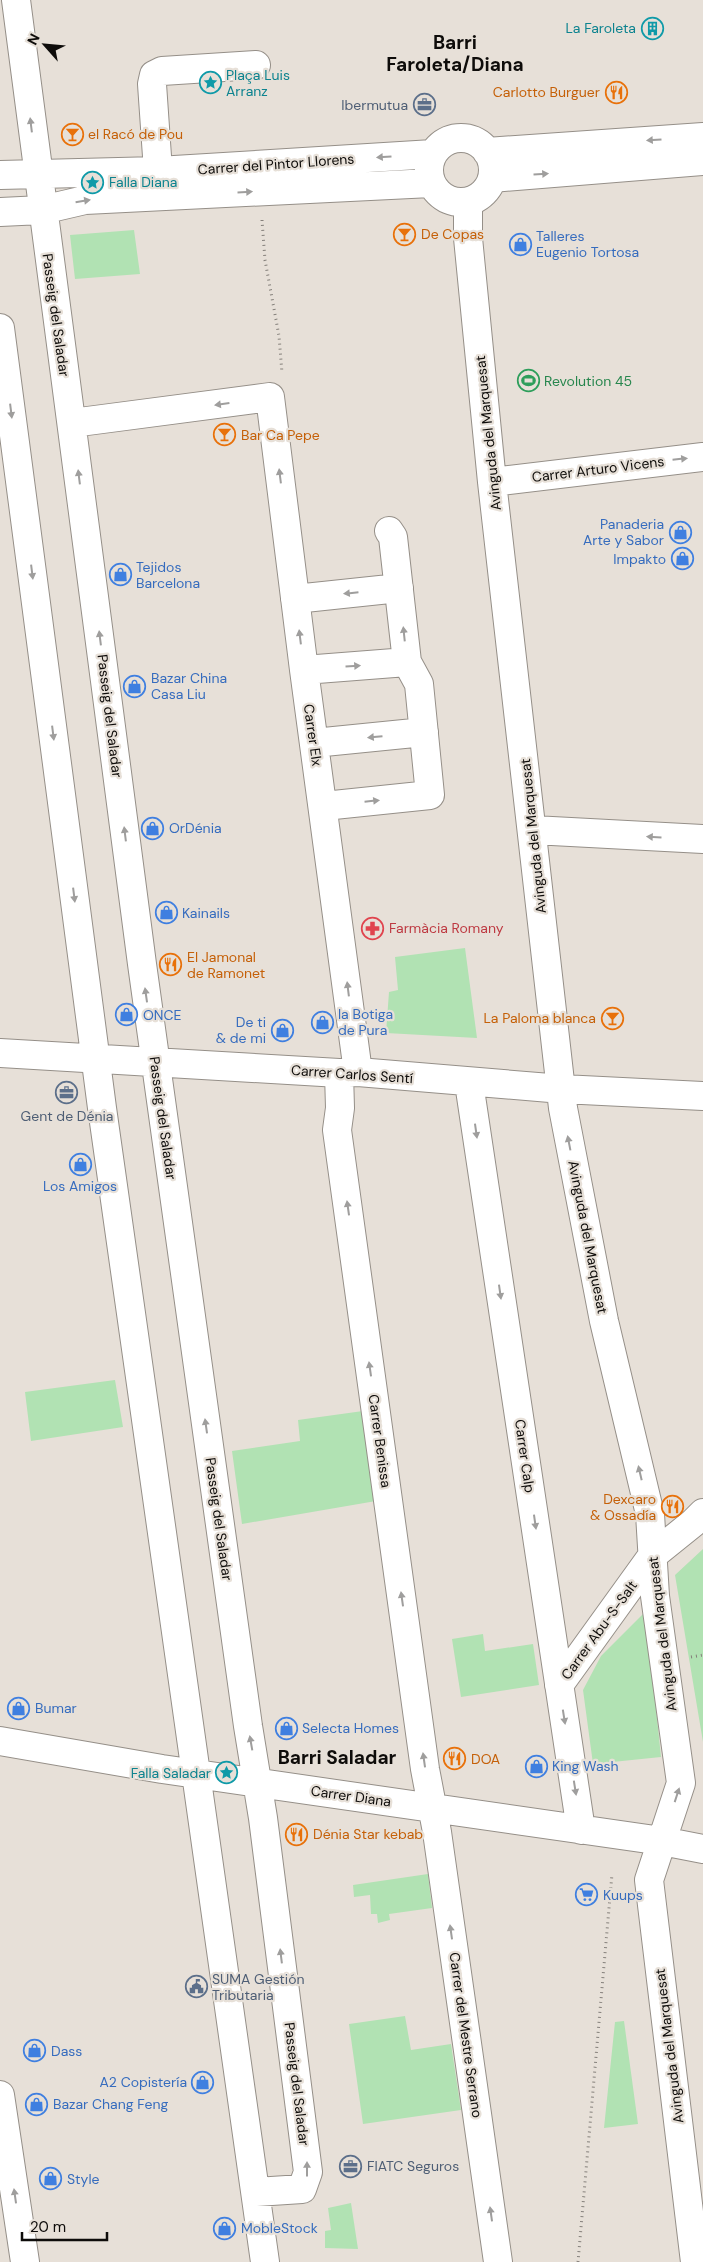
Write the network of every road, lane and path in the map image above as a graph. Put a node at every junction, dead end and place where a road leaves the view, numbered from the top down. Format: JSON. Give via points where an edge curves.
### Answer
{"nodes":[{"id":1,"x":16,"y":0,"type":"edge"},
{"id":2,"x":256,"y":65,"type":"dead end"},
{"id":3,"x":703,"y":136,"type":"edge"},
{"id":4,"x":487,"y":152,"type":"junction"},
{"id":5,"x":433,"y":154,"type":"junction"},
{"id":6,"x":703,"y":162,"type":"edge"},
{"id":7,"x":158,"y":171,"type":"junction"},
{"id":8,"x":37,"y":173,"type":"junction"},
{"id":9,"x":0,"y":176,"type":"edge"},
{"id":10,"x":492,"y":178,"type":"junction"},
{"id":11,"x":431,"y":182,"type":"junction"},
{"id":12,"x":468,"y":202,"type":"junction"},
{"id":13,"x":42,"y":210,"type":"junction"},
{"id":14,"x":0,"y":212,"type":"edge"},
{"id":15,"x":262,"y":220,"type":"dead end"},
{"id":16,"x":0,"y":328,"type":"edge"},
{"id":17,"x":276,"y":386,"type":"junction"},
{"id":18,"x":72,"y":423,"type":"junction"},
{"id":19,"x":703,"y":457,"type":"edge"},
{"id":20,"x":492,"y":482,"type":"junction"},
{"id":21,"x":389,"y":531,"type":"dead end"},
{"id":22,"x":399,"y":588,"type":"junction"},
{"id":23,"x":295,"y":599,"type":"junction"},
{"id":24,"x":407,"y":662,"type":"junction"},
{"id":25,"x":304,"y":670,"type":"junction"},
{"id":26,"x":424,"y":732,"type":"junction"},
{"id":27,"x":314,"y":743,"type":"junction"},
{"id":28,"x":324,"y":806,"type":"junction"},
{"id":29,"x":533,"y":830,"type":"junction"},
{"id":30,"x":703,"y":839,"type":"edge"},
{"id":31,"x":0,"y":1053,"type":"edge"},
{"id":32,"x":96,"y":1057,"type":"junction"},
{"id":33,"x":156,"y":1060,"type":"junction"},
{"id":34,"x":348,"y":1072,"type":"junction"},
{"id":35,"x":469,"y":1083,"type":"junction"},
{"id":36,"x":562,"y":1089,"type":"junction"},
{"id":37,"x":703,"y":1096,"type":"edge"},
{"id":38,"x":703,"y":1513,"type":"edge"},
{"id":39,"x":652,"y":1556,"type":"junction"},
{"id":40,"x":559,"y":1685,"type":"junction"},
{"id":41,"x":0,"y":1741,"type":"edge"},
{"id":42,"x":194,"y":1773,"type":"junction"},
{"id":43,"x":258,"y":1782,"type":"junction"},
{"id":44,"x":432,"y":1808,"type":"junction"},
{"id":45,"x":581,"y":1830,"type":"junction"},
{"id":46,"x":662,"y":1841,"type":"junction"},
{"id":47,"x":703,"y":1849,"type":"edge"},
{"id":48,"x":612,"y":1874,"type":"dead end"},
{"id":49,"x":0,"y":2095,"type":"edge"},
{"id":50,"x":256,"y":2192,"type":"junction"},
{"id":51,"x":25,"y":2262,"type":"edge"},
{"id":52,"x":265,"y":2262,"type":"edge"},
{"id":53,"x":498,"y":2262,"type":"edge"},
{"id":54,"x":578,"y":2262,"type":"edge"},
{"id":55,"x":695,"y":2262,"type":"edge"}],
"edges":[{"from":8,"to":1,"type":"street","name":"Passeig del Saladar","one_way":true},
{"from":2,"to":7,"type":"street","via":[[154,75]]},
{"from":3,"to":4,"type":"street","one_way":true},
{"from":4,"to":5,"type":"street","via":[[473,140],[464,138],[446,142]]},
{"from":4,"to":10,"type":"street","via":[[493,169]]},
{"from":5,"to":7,"type":"street","name":"Carrer del Pintor Llorens","one_way":true},
{"from":5,"to":11,"type":"street","via":[[429,172]]},
{"from":10,"to":6,"type":"street","one_way":true},
{"from":7,"to":8,"type":"street","name":"Carrer del Pintor Llorens"},
{"from":8,"to":9,"type":"street","name":"Carrer del Pintor Llorens"},
{"from":8,"to":13,"type":"street","name":"Passeig del Saladar"},
{"from":10,"to":12,"type":"street","via":[[483,193]]},
{"from":11,"to":12,"type":"street","via":[[446,199]]},
{"from":13,"to":11,"type":"street","name":"Carrer del Pintor Llorens","one_way":true,"via":[[85,200]]},
{"from":12,"to":20,"type":"street","name":"Avinguda del Marquesat","via":[[468,238]]},
{"from":13,"to":14,"type":"street","name":"Carrer del Pintor Llorens"},
{"from":13,"to":18,"type":"street","name":"Passeig del Saladar"},
{"from":15,"to":17,"type":"path","via":[[265,260],[279,336]]},
{"from":16,"to":32,"type":"street","one_way":true},
{"from":17,"to":18,"type":"street","one_way":true},
{"from":23,"to":17,"type":"street","name":"Carrer Elx","one_way":true},
{"from":33,"to":18,"type":"street","name":"Passeig del Saladar","one_way":true},
{"from":20,"to":19,"type":"street","name":"Carrer Arturo Vicens","one_way":true},
{"from":20,"to":29,"type":"street","name":"Avinguda del Marquesat"},
{"from":21,"to":22,"type":"street","via":[[393,537]]},
{"from":22,"to":23,"type":"street","one_way":true},
{"from":24,"to":22,"type":"street","one_way":true},
{"from":25,"to":23,"type":"street","name":"Carrer Elx","one_way":true},
{"from":25,"to":24,"type":"street","one_way":true},
{"from":24,"to":26,"type":"street","via":[[419,684]]},
{"from":25,"to":27,"type":"street","name":"Carrer Elx"},
{"from":26,"to":27,"type":"street","one_way":true},
{"from":28,"to":26,"type":"street","one_way":true,"via":[[430,795]]},
{"from":27,"to":28,"type":"street","name":"Carrer Elx"},
{"from":34,"to":28,"type":"street","name":"Carrer Elx","one_way":true},
{"from":30,"to":29,"type":"street","one_way":true},
{"from":29,"to":36,"type":"street","name":"Avinguda del Marquesat"},
{"from":31,"to":32,"type":"street","name":"Carrer Carlos Sentí"},
{"from":32,"to":33,"type":"street","name":"Carrer Carlos Sentí"},
{"from":32,"to":42,"type":"street"},
{"from":33,"to":34,"type":"street","name":"Carrer Carlos Sentí"},
{"from":43,"to":33,"type":"street","name":"Passeig del Saladar","one_way":true},
{"from":34,"to":35,"type":"street","name":"Carrer Carlos Sentí"},
{"from":44,"to":34,"type":"street","name":"Carrer Benissa","one_way":true,"via":[[337,1130]]},
{"from":35,"to":36,"type":"street","name":"Carrer Carlos Sentí"},
{"from":35,"to":40,"type":"street","name":"Carrer Calp","one_way":true},
{"from":36,"to":37,"type":"street","name":"Carrer Carlos Sentí"},
{"from":39,"to":36,"type":"street","name":"Avinguda del Marquesat","one_way":true,"via":[[650,1514],[594,1276]]},
{"from":38,"to":39,"type":"street","name":"Carrer Abu-S-Salt"},
{"from":39,"to":40,"type":"street","name":"Carrer Abu-S-Salt"},
{"from":46,"to":39,"type":"street","name":"Avinguda del Marquesat","one_way":true,"via":[[681,1783]]},
{"from":40,"to":45,"type":"street","name":"Carrer Calp","one_way":true},
{"from":41,"to":42,"type":"street","name":"Carrer Diana"},
{"from":42,"to":43,"type":"street","name":"Carrer Diana"},
{"from":42,"to":50,"type":"street"},
{"from":43,"to":44,"type":"street","name":"Carrer Diana"},
{"from":50,"to":43,"type":"street","name":"Passeig del Saladar","one_way":true,"via":[[302,2188],[308,2172]]},
{"from":44,"to":45,"type":"street","name":"Carrer Diana"},
{"from":53,"to":44,"type":"street","name":"Carrer del Mestre Serrano","one_way":true},
{"from":45,"to":46,"type":"street","name":"Carrer Diana"},
{"from":46,"to":47,"type":"street","name":"Carrer Diana"},
{"from":46,"to":55,"type":"street","name":"Avinguda del Marquesat","via":[[648,1880]]},
{"from":48,"to":54,"type":"path"},
{"from":51,"to":49,"type":"street","one_way":true},
{"from":50,"to":52,"type":"street"}]}
